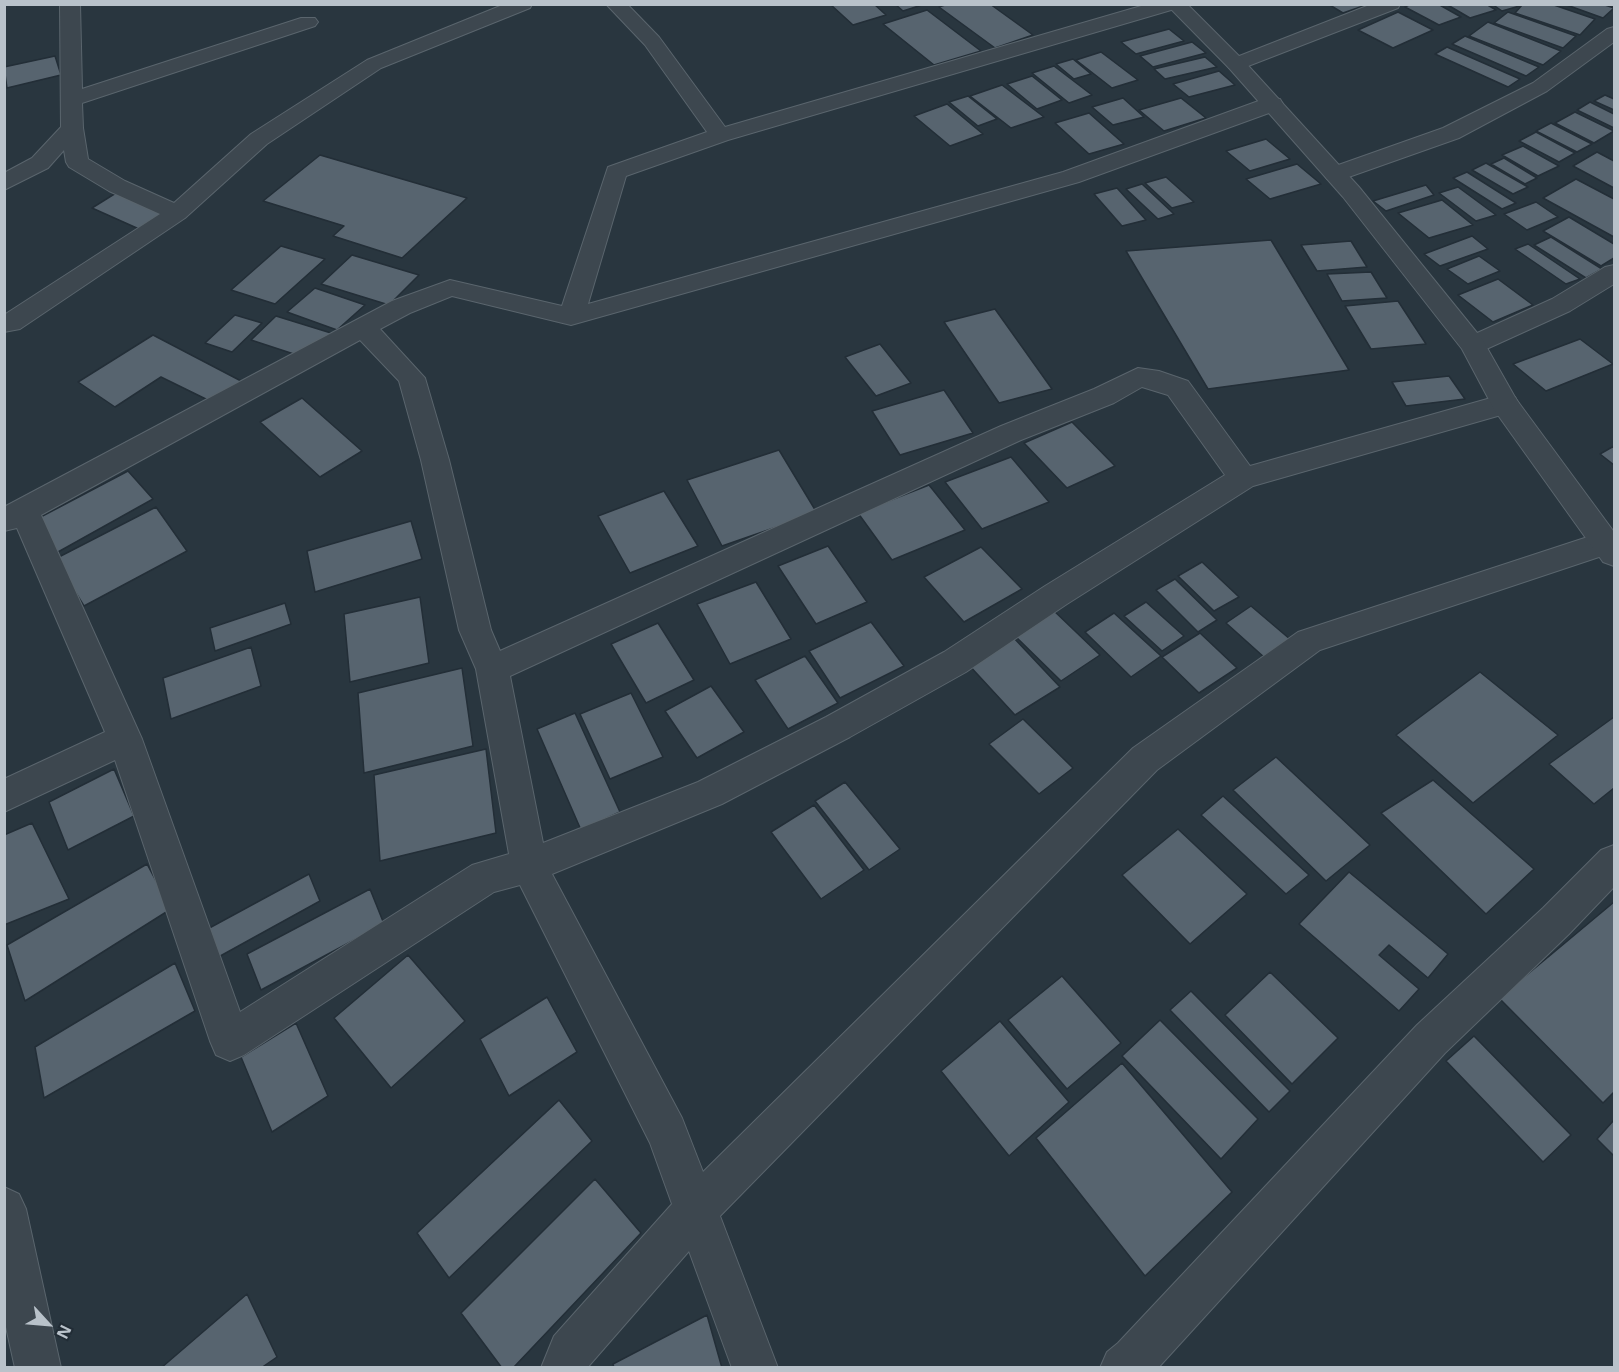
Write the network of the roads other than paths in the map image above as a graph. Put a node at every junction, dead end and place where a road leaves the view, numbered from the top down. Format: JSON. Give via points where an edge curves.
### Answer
{"nodes":[{"id":1,"x":70,"y":4,"type":"edge"},
{"id":2,"x":523,"y":4,"type":"edge"},
{"id":3,"x":615,"y":4,"type":"edge"},
{"id":4,"x":1173,"y":4,"type":"edge"},
{"id":5,"x":1391,"y":4,"type":"edge"},
{"id":6,"x":308,"y":22,"type":"dead end"},
{"id":7,"x":1614,"y":33,"type":"edge"},
{"id":8,"x":1236,"y":64,"type":"junction"},
{"id":9,"x":72,"y":99,"type":"junction"},
{"id":10,"x":1272,"y":104,"type":"junction"},
{"id":11,"x":72,"y":128,"type":"junction"},
{"id":12,"x":720,"y":135,"type":"junction"},
{"id":13,"x":1335,"y":174,"type":"junction"},
{"id":14,"x":4,"y":183,"type":"edge"},
{"id":15,"x":177,"y":213,"type":"junction"},
{"id":16,"x":1614,"y":273,"type":"edge"},
{"id":17,"x":571,"y":317,"type":"junction"},
{"id":18,"x":4,"y":324,"type":"edge"},
{"id":19,"x":364,"y":329,"type":"junction"},
{"id":20,"x":1473,"y":345,"type":"junction"},
{"id":21,"x":1505,"y":404,"type":"junction"},
{"id":22,"x":1243,"y":478,"type":"junction"},
{"id":23,"x":15,"y":516,"type":"edge"},
{"id":24,"x":1610,"y":548,"type":"edge"},
{"id":25,"x":492,"y":669,"type":"junction"},
{"id":26,"x":125,"y":739,"type":"junction"},
{"id":27,"x":4,"y":796,"type":"edge"},
{"id":28,"x":1614,"y":862,"type":"edge"},
{"id":29,"x":529,"y":866,"type":"junction"},
{"id":30,"x":4,"y":1209,"type":"edge"},
{"id":31,"x":696,"y":1210,"type":"junction"},
{"id":32,"x":38,"y":1368,"type":"edge"},
{"id":33,"x":564,"y":1368,"type":"edge"},
{"id":34,"x":755,"y":1368,"type":"edge"},
{"id":35,"x":1123,"y":1368,"type":"edge"}],
"edges":[{"from":1,"to":9,"type":"street"},
{"from":2,"to":15,"type":"street","via":[[374,64],[259,139]]},
{"from":3,"to":12,"type":"street","via":[[652,41]]},
{"from":4,"to":8,"type":"street"},
{"from":4,"to":12,"type":"street"},
{"from":5,"to":8,"type":"street"},
{"from":6,"to":9,"type":"street"},
{"from":7,"to":13,"type":"street","via":[[1540,87],[1451,133]]},
{"from":8,"to":10,"type":"street"},
{"from":9,"to":11,"type":"street"},
{"from":10,"to":13,"type":"street"},
{"from":10,"to":17,"type":"street","via":[[1071,177]]},
{"from":11,"to":14,"type":"street","via":[[40,163]]},
{"from":11,"to":15,"type":"street","via":[[77,162],[117,186]]},
{"from":12,"to":17,"type":"street","via":[[616,172]]},
{"from":13,"to":20,"type":"street"},
{"from":15,"to":18,"type":"street"},
{"from":16,"to":20,"type":"street","via":[[1561,305]]},
{"from":17,"to":19,"type":"street","via":[[450,288],[401,307]]},
{"from":19,"to":23,"type":"street"},
{"from":19,"to":25,"type":"street","via":[[412,378],[475,630]]},
{"from":20,"to":21,"type":"street"},
{"from":21,"to":22,"type":"street"},
{"from":21,"to":24,"type":"street"},
{"from":22,"to":25,"type":"street","via":[[1178,388],[1138,377],[1104,396],[1011,433]]},
{"from":22,"to":29,"type":"street","via":[[955,662],[838,727],[710,793]]},
{"from":23,"to":26,"type":"street"},
{"from":24,"to":31,"type":"street","via":[[1309,641],[1145,759]]},
{"from":25,"to":29,"type":"street"},
{"from":26,"to":27,"type":"street"},
{"from":26,"to":29,"type":"street","via":[[230,1041],[485,877]]},
{"from":28,"to":35,"type":"street","via":[[1431,1039]]},
{"from":29,"to":31,"type":"street","via":[[667,1133]]},
{"from":30,"to":32,"type":"street"},
{"from":31,"to":33,"type":"street","via":[[570,1352]]},
{"from":31,"to":34,"type":"street"}]}
